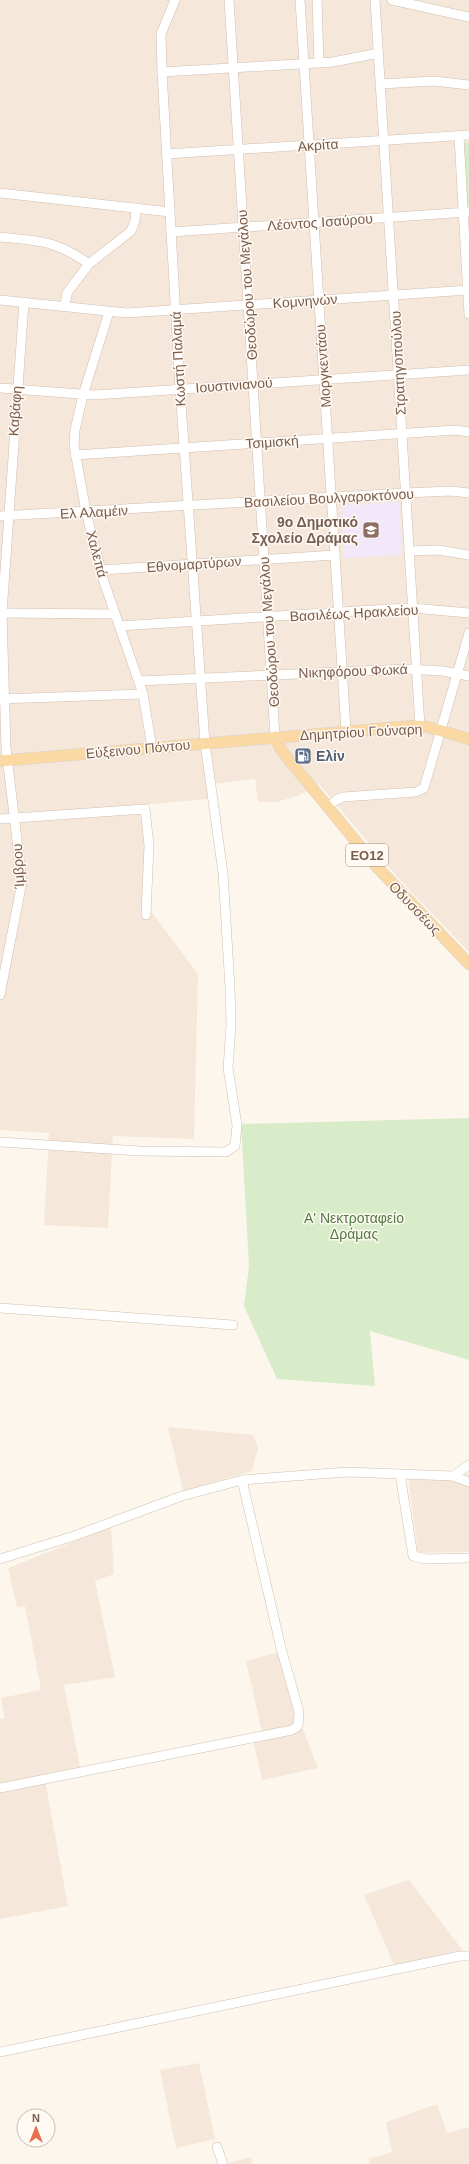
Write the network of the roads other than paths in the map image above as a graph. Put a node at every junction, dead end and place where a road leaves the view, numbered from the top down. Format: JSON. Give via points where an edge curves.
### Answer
{"nodes":[{"id":1,"x":175,"y":0,"type":"edge"},
{"id":2,"x":230,"y":0,"type":"edge"},
{"id":3,"x":300,"y":0,"type":"edge"},
{"id":4,"x":317,"y":0,"type":"edge"},
{"id":5,"x":375,"y":0,"type":"edge"},
{"id":6,"x":392,"y":0,"type":"edge"},
{"id":7,"x":469,"y":18,"type":"edge"},
{"id":8,"x":379,"y":54,"type":"junction"},
{"id":9,"x":319,"y":63,"type":"junction"},
{"id":10,"x":304,"y":64,"type":"junction"},
{"id":11,"x":234,"y":68,"type":"junction"},
{"id":12,"x":162,"y":72,"type":"junction"},
{"id":13,"x":380,"y":84,"type":"junction"},
{"id":14,"x":469,"y":85,"type":"edge"},
{"id":15,"x":469,"y":135,"type":"edge"},
{"id":16,"x":459,"y":136,"type":"junction"},
{"id":17,"x":384,"y":140,"type":"junction"},
{"id":18,"x":309,"y":146,"type":"junction"},
{"id":19,"x":239,"y":150,"type":"junction"},
{"id":20,"x":166,"y":154,"type":"junction"},
{"id":21,"x":0,"y":193,"type":"edge"},
{"id":22,"x":136,"y":208,"type":"junction"},
{"id":23,"x":170,"y":212,"type":"junction"},
{"id":24,"x":465,"y":213,"type":"edge"},
{"id":25,"x":389,"y":217,"type":"junction"},
{"id":26,"x":314,"y":222,"type":"junction"},
{"id":27,"x":244,"y":227,"type":"junction"},
{"id":28,"x":171,"y":232,"type":"junction"},
{"id":29,"x":0,"y":237,"type":"edge"},
{"id":30,"x":89,"y":264,"type":"junction"},
{"id":31,"x":468,"y":290,"type":"edge"},
{"id":32,"x":393,"y":295,"type":"junction"},
{"id":33,"x":0,"y":300,"type":"edge"},
{"id":34,"x":319,"y":300,"type":"junction"},
{"id":35,"x":24,"y":302,"type":"junction"},
{"id":36,"x":248,"y":304,"type":"junction"},
{"id":37,"x":65,"y":306,"type":"junction"},
{"id":38,"x":175,"y":309,"type":"junction"},
{"id":39,"x":109,"y":312,"type":"junction"},
{"id":40,"x":469,"y":314,"type":"edge"},
{"id":41,"x":469,"y":370,"type":"edge"},
{"id":42,"x":398,"y":375,"type":"junction"},
{"id":43,"x":324,"y":380,"type":"junction"},
{"id":44,"x":253,"y":384,"type":"junction"},
{"id":45,"x":0,"y":388,"type":"edge"},
{"id":46,"x":180,"y":389,"type":"junction"},
{"id":47,"x":16,"y":390,"type":"junction"},
{"id":48,"x":83,"y":395,"type":"junction"},
{"id":49,"x":469,"y":432,"type":"edge"},
{"id":50,"x":402,"y":434,"type":"junction"},
{"id":51,"x":327,"y":439,"type":"junction"},
{"id":52,"x":257,"y":443,"type":"junction"},
{"id":53,"x":184,"y":448,"type":"junction"},
{"id":54,"x":75,"y":455,"type":"junction"},
{"id":55,"x":405,"y":493,"type":"junction"},
{"id":56,"x":469,"y":493,"type":"edge"},
{"id":57,"x":331,"y":498,"type":"junction"},
{"id":58,"x":261,"y":502,"type":"junction"},
{"id":59,"x":188,"y":506,"type":"junction"},
{"id":60,"x":86,"y":512,"type":"junction"},
{"id":61,"x":4,"y":516,"type":"edge"},
{"id":62,"x":409,"y":551,"type":"junction"},
{"id":63,"x":335,"y":555,"type":"junction"},
{"id":64,"x":469,"y":555,"type":"edge"},
{"id":65,"x":264,"y":560,"type":"junction"},
{"id":66,"x":192,"y":564,"type":"junction"},
{"id":67,"x":101,"y":570,"type":"junction"},
{"id":68,"x":412,"y":608,"type":"junction"},
{"id":69,"x":338,"y":612,"type":"junction"},
{"id":70,"x":1,"y":613,"type":"edge"},
{"id":71,"x":469,"y":613,"type":"edge"},
{"id":72,"x":115,"y":614,"type":"junction"},
{"id":73,"x":268,"y":617,"type":"junction"},
{"id":74,"x":196,"y":621,"type":"junction"},
{"id":75,"x":119,"y":626,"type":"junction"},
{"id":76,"x":469,"y":633,"type":"edge"},
{"id":77,"x":416,"y":669,"type":"junction"},
{"id":78,"x":342,"y":671,"type":"junction"},
{"id":79,"x":458,"y":673,"type":"junction"},
{"id":80,"x":271,"y":675,"type":"junction"},
{"id":81,"x":469,"y":676,"type":"edge"},
{"id":82,"x":200,"y":678,"type":"junction"},
{"id":83,"x":140,"y":681,"type":"junction"},
{"id":84,"x":143,"y":694,"type":"junction"},
{"id":85,"x":2,"y":699,"type":"edge"},
{"id":86,"x":420,"y":726,"type":"junction"},
{"id":87,"x":346,"y":731,"type":"junction"},
{"id":88,"x":442,"y":731,"type":"junction"},
{"id":89,"x":275,"y":738,"type":"junction"},
{"id":90,"x":469,"y":739,"type":"edge"},
{"id":91,"x":205,"y":743,"type":"junction"},
{"id":92,"x":152,"y":748,"type":"junction"},
{"id":93,"x":4,"y":760,"type":"edge"},
{"id":94,"x":327,"y":808,"type":"junction"},
{"id":95,"x":14,"y":818,"type":"junction"},
{"id":96,"x":0,"y":820,"type":"edge"},
{"id":97,"x":146,"y":915,"type":"dead end"},
{"id":98,"x":469,"y":964,"type":"edge"},
{"id":99,"x":0,"y":995,"type":"edge"},
{"id":100,"x":0,"y":1142,"type":"edge"},
{"id":101,"x":0,"y":1308,"type":"edge"},
{"id":102,"x":233,"y":1325,"type":"dead end"},
{"id":103,"x":469,"y":1465,"type":"edge"},
{"id":104,"x":400,"y":1474,"type":"junction"},
{"id":105,"x":453,"y":1476,"type":"junction"},
{"id":106,"x":242,"y":1480,"type":"junction"},
{"id":107,"x":469,"y":1482,"type":"edge"},
{"id":108,"x":469,"y":1558,"type":"edge"},
{"id":109,"x":0,"y":1559,"type":"edge"},
{"id":110,"x":0,"y":1788,"type":"edge"},
{"id":111,"x":469,"y":1956,"type":"edge"},
{"id":112,"x":0,"y":2052,"type":"edge"},
{"id":113,"x":217,"y":2147,"type":"dead end"},
{"id":114,"x":222,"y":2164,"type":"edge"}],
"edges":[{"from":1,"to":12,"type":"street","name":"Κωστή Παλαμά","via":[[161,34]]},
{"from":2,"to":11,"type":"street","name":"Θεοδώρου του Μεγάλου"},
{"from":3,"to":10,"type":"street","name":"Μοργκεντάου"},
{"from":4,"to":9,"type":"street"},
{"from":5,"to":8,"type":"street","name":"Στρατηγοπούλου"},
{"from":6,"to":7,"type":"street"},
{"from":8,"to":9,"type":"street"},
{"from":8,"to":13,"type":"street","name":"Στρατηγοπούλου"},
{"from":9,"to":10,"type":"street"},
{"from":10,"to":11,"type":"street"},
{"from":10,"to":18,"type":"street","name":"Μοργκεντάου"},
{"from":11,"to":12,"type":"street"},
{"from":11,"to":19,"type":"street","name":"Θεοδώρου του Μεγάλου"},
{"from":12,"to":20,"type":"street","name":"Κωστή Παλαμά"},
{"from":13,"to":14,"type":"street","via":[[434,81]]},
{"from":13,"to":17,"type":"street","name":"Στρατηγοπούλου"},
{"from":15,"to":16,"type":"street","name":"Ακρίτα"},
{"from":16,"to":17,"type":"street","name":"Ακρίτα"},
{"from":16,"to":24,"type":"street"},
{"from":17,"to":18,"type":"street","name":"Ακρίτα"},
{"from":17,"to":25,"type":"street","name":"Στρατηγοπούλου"},
{"from":18,"to":19,"type":"street","name":"Ακρίτα"},
{"from":18,"to":26,"type":"street","name":"Μοργκεντάου"},
{"from":19,"to":20,"type":"street","name":"Ακρίτα"},
{"from":19,"to":27,"type":"street","name":"Θεοδώρου του Μεγάλου"},
{"from":20,"to":23,"type":"street","name":"Κωστή Παλαμά"},
{"from":21,"to":22,"type":"street"},
{"from":22,"to":23,"type":"street"},
{"from":22,"to":30,"type":"street","via":[[131,231]]},
{"from":23,"to":28,"type":"street","name":"Κωστή Παλαμά"},
{"from":24,"to":25,"type":"street","name":"Λέοντος Ισαύρου"},
{"from":24,"to":31,"type":"street"},
{"from":25,"to":26,"type":"street","name":"Λέοντος Ισαύρου"},
{"from":25,"to":32,"type":"street","name":"Στρατηγοπούλου"},
{"from":26,"to":27,"type":"street","name":"Λέοντος Ισαύρου"},
{"from":26,"to":34,"type":"street","name":"Μοργκεντάου"},
{"from":27,"to":28,"type":"street","name":"Λέοντος Ισαύρου"},
{"from":27,"to":36,"type":"street","name":"Θεοδώρου του Μεγάλου"},
{"from":28,"to":38,"type":"street","name":"Κωστή Παλαμά"},
{"from":29,"to":30,"type":"street","via":[[53,243]]},
{"from":30,"to":37,"type":"street","via":[[67,293]]},
{"from":31,"to":32,"type":"street","name":"Κομνηνών"},
{"from":31,"to":40,"type":"street"},
{"from":32,"to":34,"type":"street","name":"Κομνηνών"},
{"from":32,"to":42,"type":"street","name":"Στρατηγοπούλου"},
{"from":33,"to":35,"type":"street","name":"Κομνηνών"},
{"from":34,"to":36,"type":"street","name":"Κομνηνών"},
{"from":34,"to":43,"type":"street","name":"Μοργκεντάου"},
{"from":35,"to":37,"type":"street","name":"Κομνηνών"},
{"from":35,"to":47,"type":"street","name":"Καβάφη"},
{"from":36,"to":38,"type":"street","name":"Κομνηνών"},
{"from":36,"to":44,"type":"street","name":"Θεοδώρου του Μεγάλου"},
{"from":37,"to":39,"type":"street","name":"Κομνηνών"},
{"from":38,"to":39,"type":"street","name":"Κομνηνών"},
{"from":38,"to":46,"type":"street","name":"Κωστή Παλαμά"},
{"from":39,"to":48,"type":"street","name":"Χαλεπά"},
{"from":41,"to":42,"type":"street","name":"Ιουστινιανού"},
{"from":42,"to":43,"type":"street","name":"Ιουστινιανού"},
{"from":42,"to":50,"type":"street","name":"Στρατηγοπούλου"},
{"from":43,"to":44,"type":"street","name":"Ιουστινιανού"},
{"from":43,"to":51,"type":"street","name":"Μοργκεντάου"},
{"from":44,"to":46,"type":"street","name":"Ιουστινιανού"},
{"from":44,"to":52,"type":"street","name":"Θεοδώρου του Μεγάλου"},
{"from":45,"to":47,"type":"street","name":"Ιουστινιανού"},
{"from":46,"to":48,"type":"street","name":"Ιουστινιανού"},
{"from":46,"to":53,"type":"street","name":"Κωστή Παλαμά"},
{"from":47,"to":48,"type":"street","name":"Ιουστινιανού"},
{"from":47,"to":61,"type":"street","name":"Καβάφη"},
{"from":48,"to":54,"type":"street","name":"Χαλεπά","via":[[75,430]]},
{"from":49,"to":50,"type":"street","name":"Τσιμισκή","via":[[456,430]]},
{"from":50,"to":51,"type":"street","name":"Τσιμισκή"},
{"from":50,"to":55,"type":"street","name":"Στρατηγοπούλου"},
{"from":51,"to":52,"type":"street","name":"Τσιμισκή"},
{"from":51,"to":57,"type":"street","name":"Μοργκεντάου"},
{"from":52,"to":53,"type":"street","name":"Τσιμισκή"},
{"from":52,"to":58,"type":"street","name":"Θεοδώρου του Μεγάλου"},
{"from":53,"to":54,"type":"street","name":"Τσιμισκή"},
{"from":53,"to":59,"type":"street","name":"Κωστή Παλαμά"},
{"from":54,"to":60,"type":"street","name":"Χαλεπά"},
{"from":55,"to":56,"type":"street","name":"Βασιλείου Βουλγαροκτόνου"},
{"from":55,"to":57,"type":"street","name":"Βασιλείου Βουλγαροκτόνου"},
{"from":55,"to":62,"type":"street","name":"Στρατηγοπούλου"},
{"from":57,"to":58,"type":"street","name":"Βασιλείου Βουλγαροκτόνου"},
{"from":57,"to":63,"type":"street","name":"Μοργκεντάου"},
{"from":58,"to":59,"type":"street","name":"Βασιλείου Βουλγαροκτόνου"},
{"from":58,"to":65,"type":"street","name":"Θεοδώρου του Μεγάλου"},
{"from":59,"to":60,"type":"street","name":"Ελ Αλαμέιν"},
{"from":59,"to":66,"type":"street","name":"Κωστή Παλαμά"},
{"from":60,"to":61,"type":"street","name":"Ελ Αλαμέιν"},
{"from":60,"to":67,"type":"street","name":"Χαλεπά"},
{"from":61,"to":70,"type":"street","name":"Καβάφη"},
{"from":62,"to":64,"type":"street","via":[[438,550]]},
{"from":62,"to":68,"type":"street","name":"Στρατηγοπούλου"},
{"from":63,"to":65,"type":"street","name":"Εθνομαρτύρων"},
{"from":63,"to":69,"type":"street","name":"Μοργκεντάου"},
{"from":65,"to":66,"type":"street","name":"Εθνομαρτύρων"},
{"from":65,"to":73,"type":"street","name":"Θεοδώρου του Μεγάλου"},
{"from":66,"to":67,"type":"street","name":"Εθνομαρτύρων"},
{"from":66,"to":74,"type":"street","name":"Κωστή Παλαμά"},
{"from":67,"to":72,"type":"street","name":"Χαλεπά"},
{"from":68,"to":69,"type":"street","name":"Βασιλέως Ηρακλείου"},
{"from":68,"to":71,"type":"street","name":"Βασιλέως Ηρακλείου"},
{"from":68,"to":77,"type":"street","name":"Στρατηγοπούλου"},
{"from":69,"to":73,"type":"street","name":"Βασιλέως Ηρακλείου"},
{"from":69,"to":78,"type":"street","name":"Μοργκεντάου"},
{"from":70,"to":72,"type":"street"},
{"from":70,"to":85,"type":"street","name":"Καβάφη"},
{"from":72,"to":75,"type":"street","name":"Χαλεπά"},
{"from":73,"to":74,"type":"street","name":"Βασιλέως Ηρακλείου"},
{"from":73,"to":80,"type":"street","name":"Θεοδώρου του Μεγάλου"},
{"from":74,"to":75,"type":"street","name":"Βασιλέως Ηρακλείου"},
{"from":74,"to":82,"type":"street","name":"Κωστή Παλαμά"},
{"from":75,"to":83,"type":"street","name":"Χαλεπά"},
{"from":76,"to":79,"type":"street"},
{"from":77,"to":78,"type":"street","name":"Νικηφόρου Φωκά"},
{"from":77,"to":79,"type":"street","name":"Νικηφόρου Φωκά"},
{"from":77,"to":86,"type":"street","name":"Στρατηγοπούλου"},
{"from":78,"to":80,"type":"street","name":"Νικηφόρου Φωκά"},
{"from":78,"to":87,"type":"street","name":"Μοργκεντάου"},
{"from":79,"to":81,"type":"street","name":"Νικηφόρου Φωκά"},
{"from":79,"to":88,"type":"street"},
{"from":80,"to":82,"type":"street","name":"Νικηφόρου Φωκά"},
{"from":80,"to":89,"type":"street","name":"Θεοδώρου του Μεγάλου"},
{"from":82,"to":83,"type":"street","name":"Νικηφόρου Φωκά"},
{"from":82,"to":91,"type":"street","name":"Κωστή Παλαμά"},
{"from":83,"to":84,"type":"street","name":"Χαλεπά"},
{"from":84,"to":85,"type":"street"},
{"from":84,"to":92,"type":"street","name":"Χαλεπά"},
{"from":85,"to":93,"type":"street","name":"Καβάφη"},
{"from":86,"to":87,"type":"main road","name":"Δημητρίου Γούναρη"},
{"from":86,"to":88,"type":"main road","name":"Δημητρίου Γούναρη"},
{"from":87,"to":89,"type":"main road","name":"Δημητρίου Γούναρη"},
{"from":88,"to":90,"type":"main road","name":"Δημητρίου Γούναρη"},
{"from":88,"to":94,"type":"street","via":[[423,790],[343,797]]},
{"from":89,"to":91,"type":"main road","name":"Εύξεινου Πόντου"},
{"from":89,"to":94,"type":"main road","name":"Οδυσσέως","number":"ΕΟ12","via":[[281,750]]},
{"from":91,"to":92,"type":"main road","name":"Εύξεινου Πόντου"},
{"from":91,"to":100,"type":"street","name":"Κωστή Παλαμά","via":[[223,873],[231,1025],[227,1065],[238,1125],[235,1146],[226,1152],[140,1151]]},
{"from":92,"to":93,"type":"main road","name":"Εύξεινου Πόντου"},
{"from":93,"to":95,"type":"street","name":"Ίμβρου"},
{"from":94,"to":98,"type":"main road","name":"Οδυσσέως","number":"ΕΟ12","via":[[401,894]]},
{"from":95,"to":96,"type":"street"},
{"from":95,"to":97,"type":"street","via":[[145,810],[149,845]]},
{"from":95,"to":99,"type":"street","name":"Ίμβρου","via":[[21,886]]},
{"from":101,"to":102,"type":"street"},
{"from":103,"to":105,"type":"street"},
{"from":104,"to":105,"type":"street"},
{"from":104,"to":106,"type":"street","via":[[347,1472]]},
{"from":104,"to":108,"type":"street","via":[[411,1551],[416,1558]]},
{"from":105,"to":107,"type":"street"},
{"from":106,"to":109,"type":"street","via":[[182,1496],[74,1536]]},
{"from":106,"to":110,"type":"street","via":[[281,1648],[299,1712],[298,1726],[292,1730]]},
{"from":111,"to":112,"type":"street"},
{"from":113,"to":114,"type":"street"}]}
